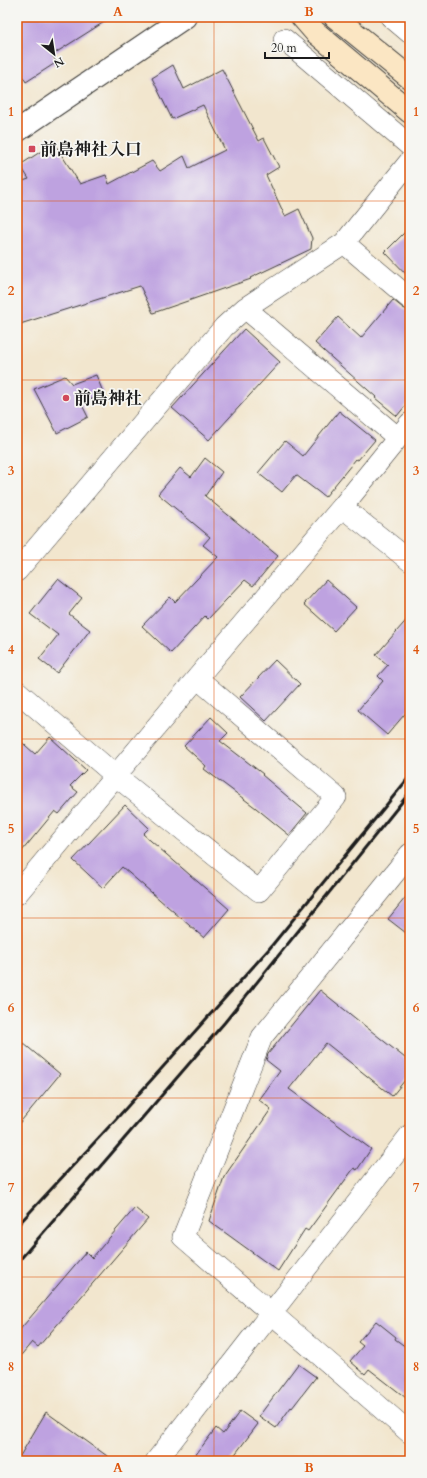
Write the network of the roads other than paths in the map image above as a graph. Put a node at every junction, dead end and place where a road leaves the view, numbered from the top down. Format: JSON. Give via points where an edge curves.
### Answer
{"nodes":[{"id":1,"x":184,"y":17,"type":"edge"},
{"id":2,"x":335,"y":17,"type":"edge"},
{"id":3,"x":392,"y":17,"type":"edge"},
{"id":4,"x":308,"y":25,"type":"edge"},
{"id":5,"x":410,"y":33,"type":"edge"},
{"id":6,"x":284,"y":39,"type":"dead end"},
{"id":7,"x":410,"y":78,"type":"edge"},
{"id":8,"x":410,"y":112,"type":"edge"},
{"id":9,"x":17,"y":131,"type":"edge"},
{"id":10,"x":410,"y":146,"type":"edge"},
{"id":11,"x":410,"y":161,"type":"edge"},
{"id":12,"x":344,"y":243,"type":"junction"},
{"id":13,"x":410,"y":299,"type":"edge"},
{"id":14,"x":245,"y":308,"type":"junction"},
{"id":15,"x":404,"y":430,"type":"edge"},
{"id":16,"x":342,"y":507,"type":"junction"},
{"id":17,"x":410,"y":561,"type":"edge"},
{"id":18,"x":17,"y":571,"type":"edge"},
{"id":19,"x":197,"y":678,"type":"junction"},
{"id":20,"x":17,"y":691,"type":"edge"},
{"id":21,"x":116,"y":776,"type":"junction"},
{"id":22,"x":410,"y":854,"type":"edge"},
{"id":23,"x":17,"y":894,"type":"edge"},
{"id":24,"x":410,"y":1135,"type":"edge"},
{"id":25,"x":270,"y":1313,"type":"junction"},
{"id":26,"x":410,"y":1433,"type":"edge"},
{"id":27,"x":156,"y":1461,"type":"edge"}],
"edges":[{"from":1,"to":9,"type":"street"},
{"from":2,"to":7,"type":"main road"},
{"from":3,"to":5,"type":"street"},
{"from":4,"to":8,"type":"main road"},
{"from":6,"to":10,"type":"street"},
{"from":11,"to":12,"type":"street"},
{"from":12,"to":13,"type":"street"},
{"from":12,"to":14,"type":"street"},
{"from":14,"to":15,"type":"street"},
{"from":14,"to":18,"type":"street","via":[[224,327]]},
{"from":15,"to":16,"type":"street"},
{"from":16,"to":17,"type":"street"},
{"from":16,"to":19,"type":"street"},
{"from":19,"to":21,"type":"street"},
{"from":19,"to":21,"type":"street","via":[[336,797],[260,891]]},
{"from":20,"to":21,"type":"street"},
{"from":21,"to":23,"type":"street"},
{"from":22,"to":25,"type":"street","via":[[262,1037],[183,1237]]},
{"from":24,"to":25,"type":"street"},
{"from":25,"to":26,"type":"street"},
{"from":25,"to":27,"type":"street"}]}
